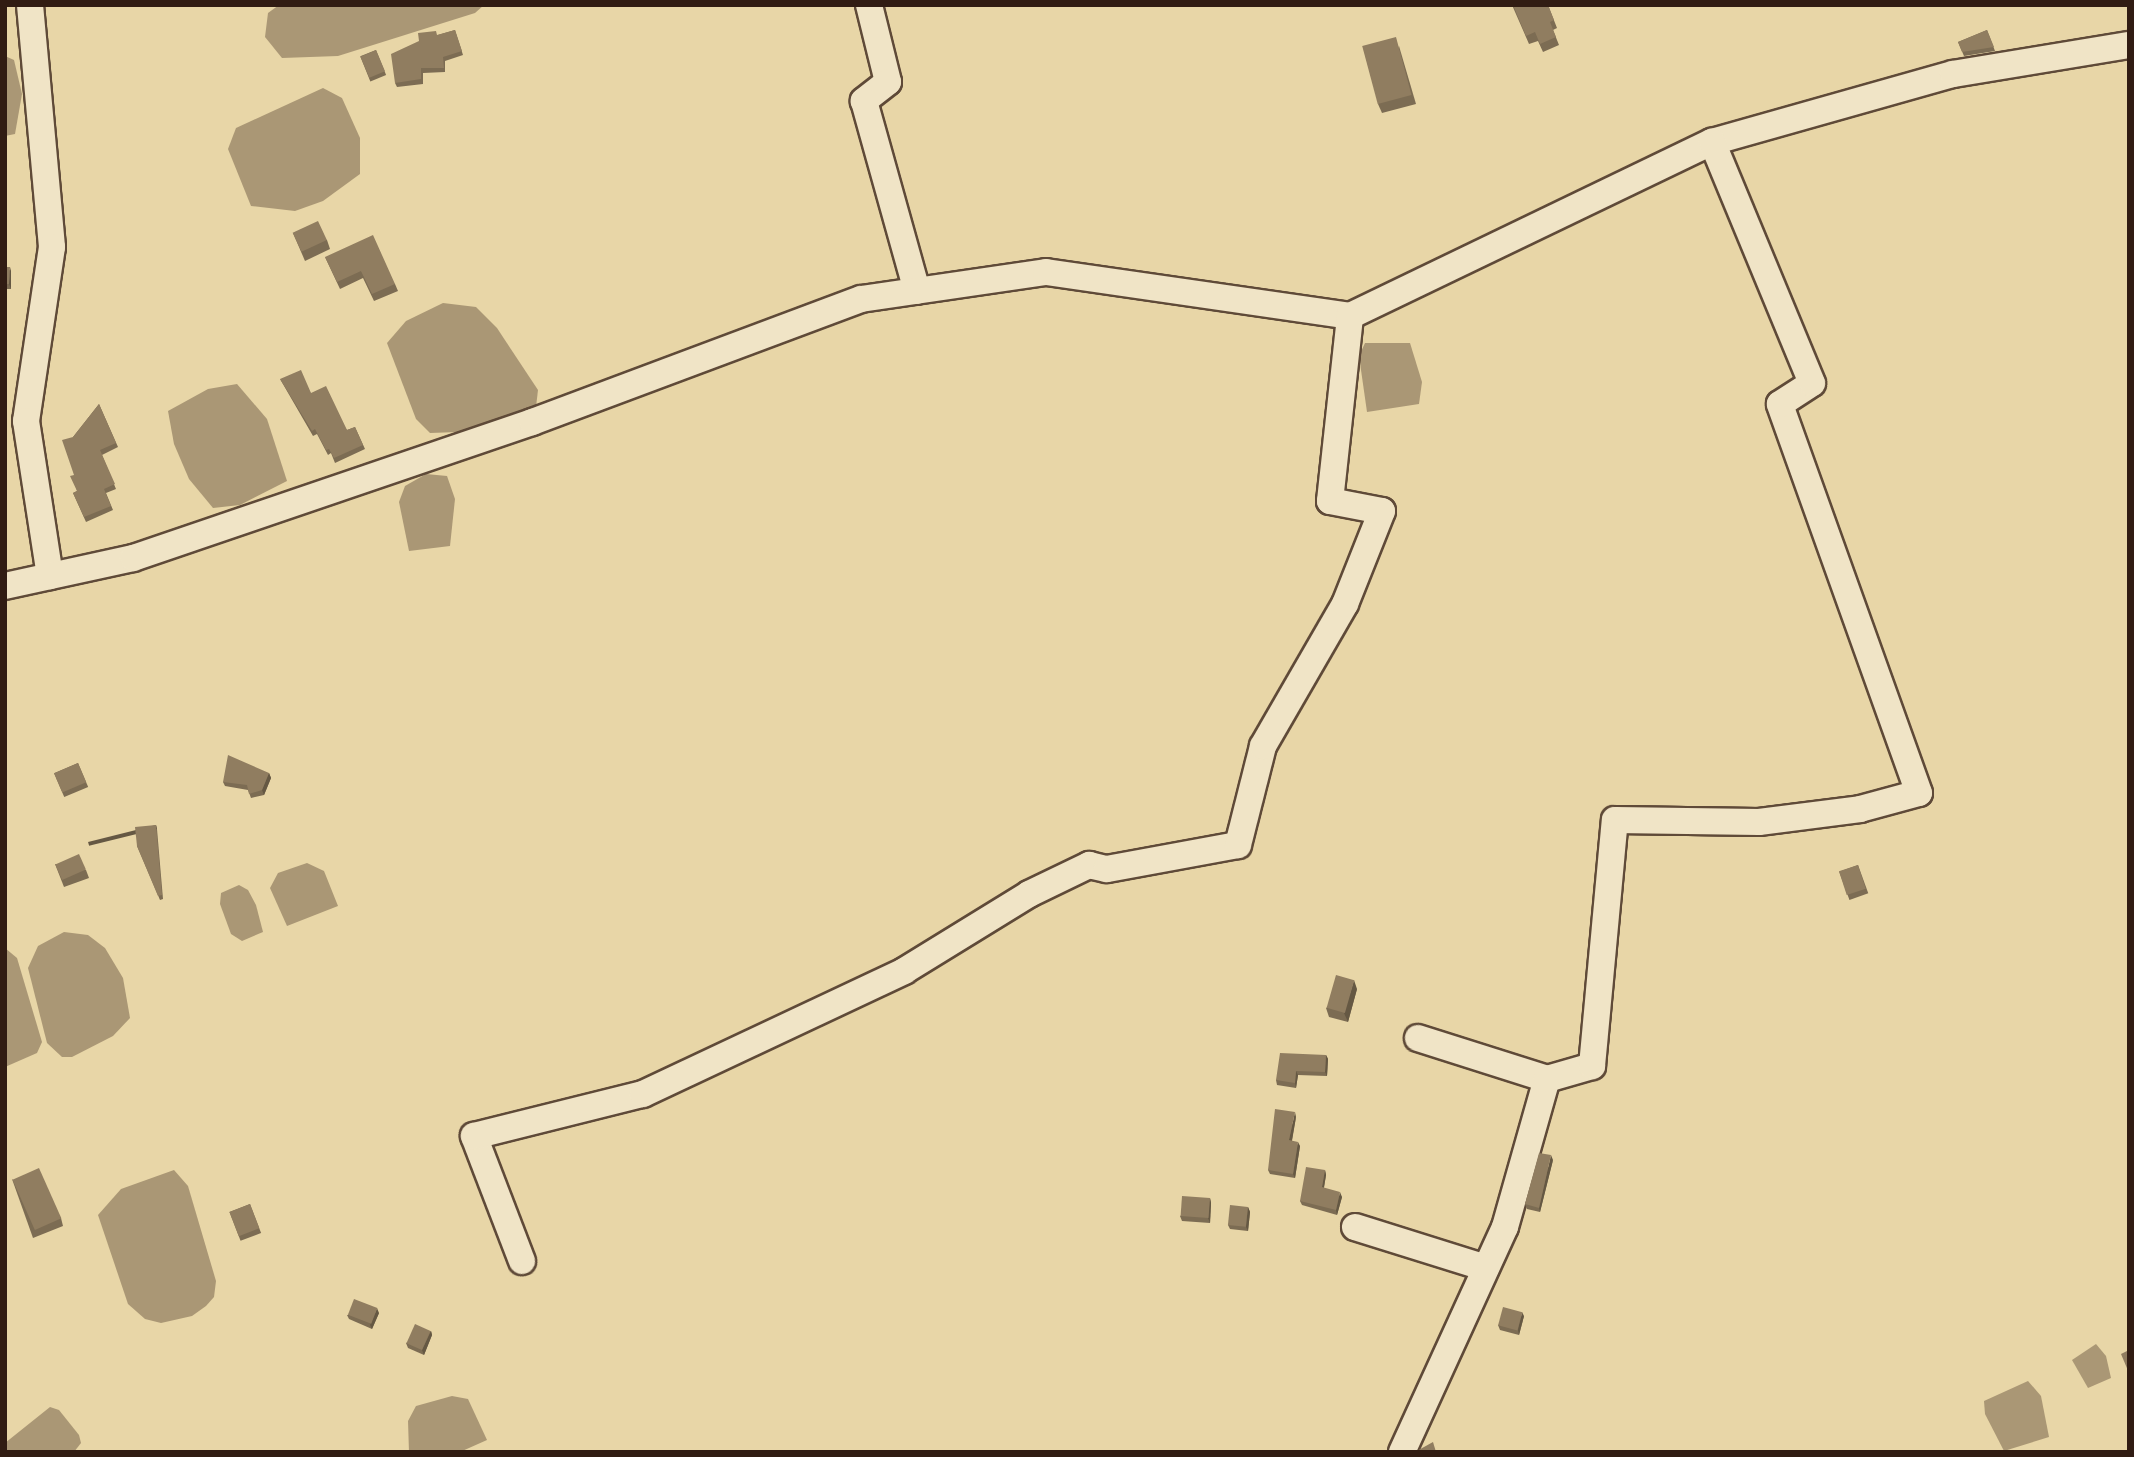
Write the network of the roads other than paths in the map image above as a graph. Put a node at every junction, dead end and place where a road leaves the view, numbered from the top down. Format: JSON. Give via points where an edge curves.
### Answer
{"nodes":[{"id":1,"x":30,"y":5,"type":"edge"},
{"id":2,"x":869,"y":5,"type":"edge"},
{"id":3,"x":2129,"y":45,"type":"edge"},
{"id":4,"x":1712,"y":142,"type":"junction"},
{"id":5,"x":917,"y":291,"type":"junction"},
{"id":6,"x":1350,"y":316,"type":"junction"},
{"id":7,"x":50,"y":576,"type":"junction"},
{"id":8,"x":5,"y":586,"type":"edge"},
{"id":9,"x":1418,"y":1038,"type":"dead end"},
{"id":10,"x":1547,"y":1079,"type":"junction"},
{"id":11,"x":1355,"y":1227,"type":"dead end"},
{"id":12,"x":522,"y":1261,"type":"dead end"},
{"id":13,"x":1486,"y":1268,"type":"junction"},
{"id":14,"x":1402,"y":1452,"type":"edge"}],
"edges":[{"from":1,"to":7,"type":"street","via":[[52,247],[26,421]]},
{"from":2,"to":5,"type":"street","via":[[888,82],[864,101]]},
{"from":3,"to":4,"type":"street","via":[[1954,74]]},
{"from":4,"to":6,"type":"street"},
{"from":4,"to":10,"type":"street","via":[[1812,383],[1780,404],[1919,793],[1860,809],[1759,822],[1615,820],[1592,1066]]},
{"from":5,"to":6,"type":"street","via":[[1046,272]]},
{"from":5,"to":7,"type":"street","via":[[861,299],[519,427],[133,558]]},
{"from":6,"to":12,"type":"street","via":[[1330,501],[1382,511],[1345,604],[1263,746],[1238,845],[1107,869],[1089,865],[1029,894],[904,971],[643,1094],[474,1136]]},
{"from":7,"to":8,"type":"street"},
{"from":9,"to":10,"type":"street"},
{"from":10,"to":13,"type":"street","via":[[1505,1227]]},
{"from":11,"to":13,"type":"street"},
{"from":13,"to":14,"type":"street"}]}
